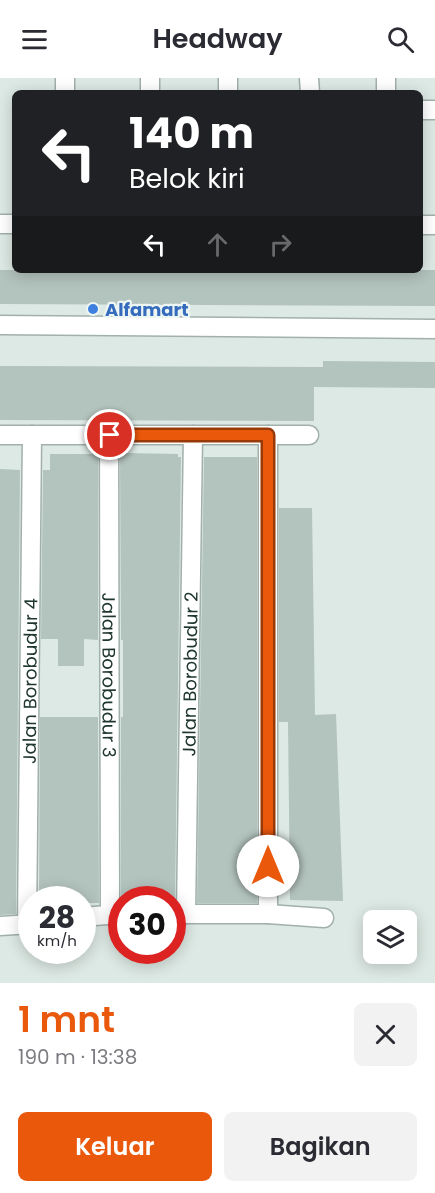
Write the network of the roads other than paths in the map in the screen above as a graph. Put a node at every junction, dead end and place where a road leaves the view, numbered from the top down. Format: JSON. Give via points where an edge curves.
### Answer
{"nodes":[{"id":1,"x":0,"y":325,"type":"edge"},
{"id":2,"x":435,"y":329,"type":"edge"},
{"id":3,"x":0,"y":435,"type":"edge"},
{"id":4,"x":32,"y":435,"type":"junction"},
{"id":5,"x":110,"y":435,"type":"junction"},
{"id":6,"x":193,"y":435,"type":"junction"},
{"id":7,"x":268,"y":435,"type":"junction"},
{"id":8,"x":309,"y":435,"type":"dead end"},
{"id":9,"x":29,"y":886,"type":"edge"},
{"id":10,"x":116,"y":886,"type":"edge"},
{"id":11,"x":180,"y":886,"type":"edge"},
{"id":12,"x":186,"y":914,"type":"edge"},
{"id":13,"x":268,"y":914,"type":"junction"},
{"id":14,"x":324,"y":918,"type":"dead end"},
{"id":15,"x":18,"y":925,"type":"edge"},
{"id":16,"x":0,"y":926,"type":"edge"}],
"edges":[{"from":1,"to":2,"type":"street"},
{"from":3,"to":4,"type":"street"},
{"from":4,"to":5,"type":"street"},
{"from":4,"to":9,"type":"street","name":"Jalan Borobudur 4"},
{"from":5,"to":6,"type":"street"},
{"from":5,"to":10,"type":"street","name":"Jalan Borobudur 3"},
{"from":6,"to":7,"type":"street"},
{"from":6,"to":11,"type":"street","name":"Jalan Borobudur 2"},
{"from":7,"to":8,"type":"street"},
{"from":7,"to":13,"type":"street"},
{"from":12,"to":13,"type":"street"},
{"from":13,"to":14,"type":"street"},
{"from":15,"to":16,"type":"street"}]}
